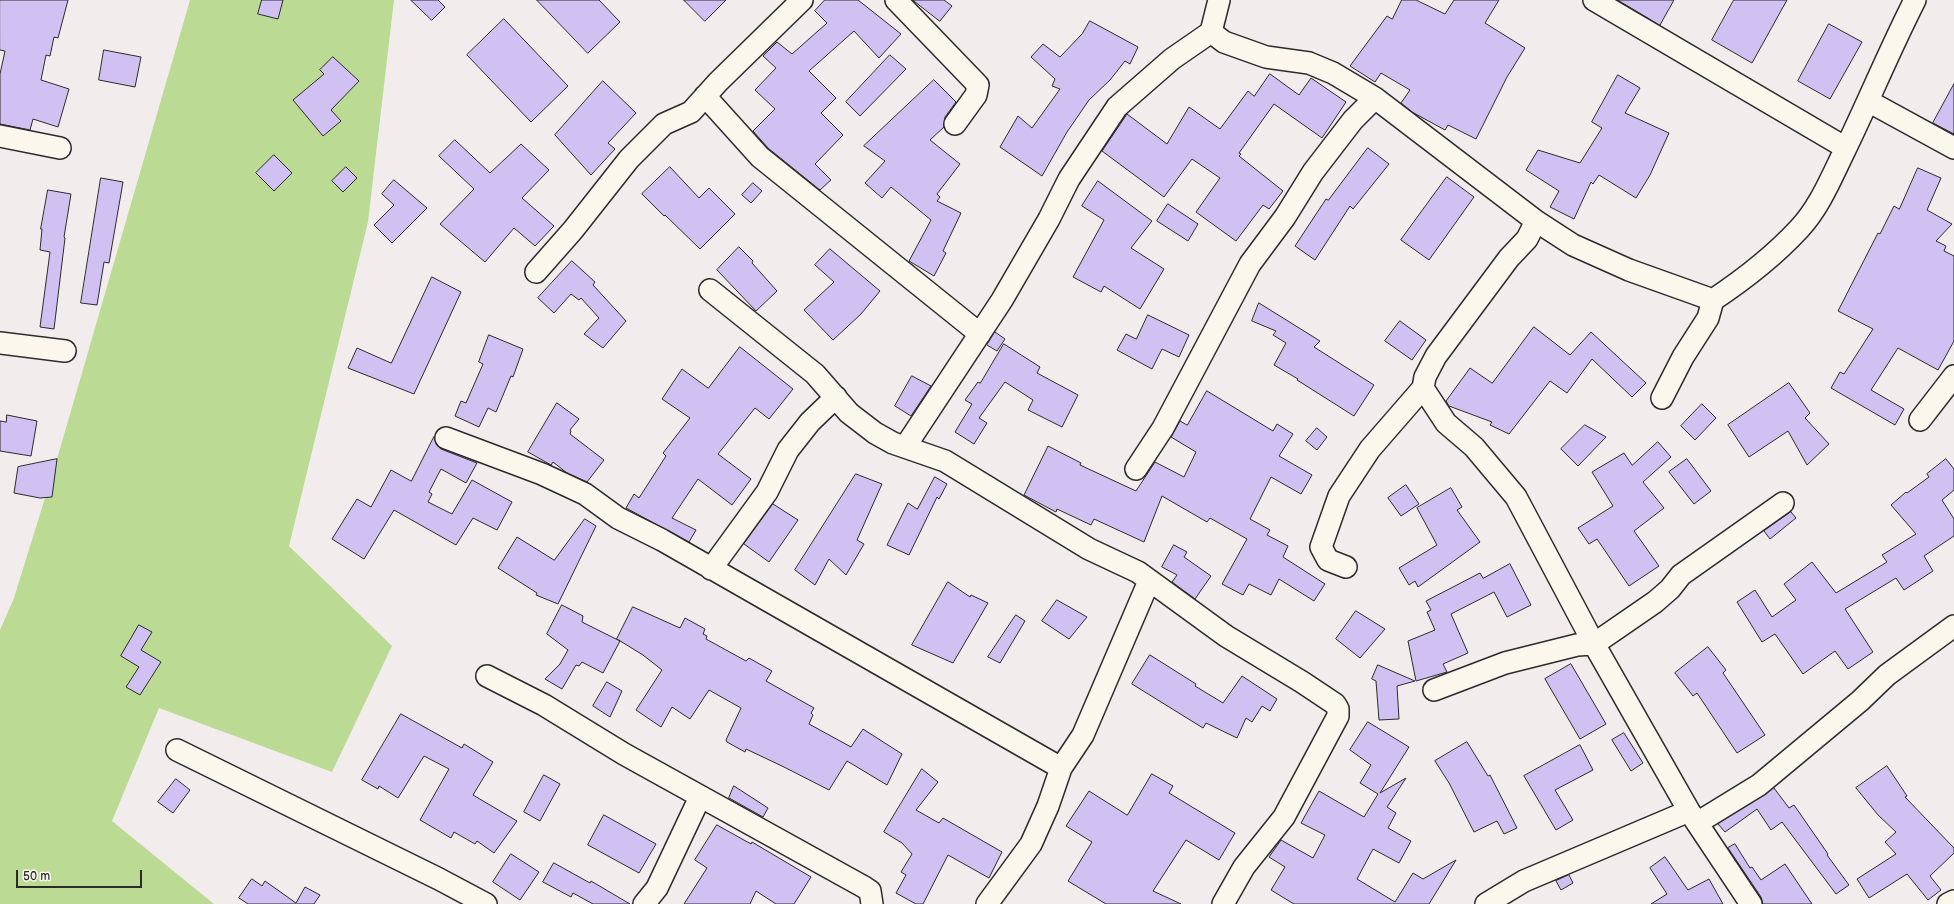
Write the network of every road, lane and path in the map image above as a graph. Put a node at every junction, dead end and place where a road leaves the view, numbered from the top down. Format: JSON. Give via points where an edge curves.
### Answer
{"nodes":[{"id":1,"x":802,"y":0,"type":"edge"},
{"id":2,"x":896,"y":0,"type":"edge"},
{"id":3,"x":1219,"y":0,"type":"edge"},
{"id":4,"x":1594,"y":0,"type":"edge"},
{"id":5,"x":1915,"y":0,"type":"edge"},
{"id":6,"x":1211,"y":32,"type":"junction"},
{"id":7,"x":705,"y":96,"type":"junction"},
{"id":8,"x":1375,"y":98,"type":"junction"},
{"id":9,"x":1868,"y":101,"type":"junction"},
{"id":10,"x":955,"y":124,"type":"dead end"},
{"id":11,"x":0,"y":136,"type":"edge"},
{"id":12,"x":60,"y":148,"type":"dead end"},
{"id":13,"x":1846,"y":148,"type":"junction"},
{"id":14,"x":1954,"y":148,"type":"edge"},
{"id":15,"x":1536,"y":221,"type":"junction"},
{"id":16,"x":536,"y":272,"type":"dead end"},
{"id":17,"x":710,"y":290,"type":"dead end"},
{"id":18,"x":1713,"y":300,"type":"junction"},
{"id":19,"x":980,"y":334,"type":"junction"},
{"id":20,"x":0,"y":343,"type":"edge"},
{"id":21,"x":65,"y":350,"type":"dead end"},
{"id":22,"x":1954,"y":376,"type":"edge"},
{"id":23,"x":1423,"y":388,"type":"junction"},
{"id":24,"x":836,"y":397,"type":"junction"},
{"id":25,"x":1662,"y":398,"type":"dead end"},
{"id":26,"x":1920,"y":420,"type":"dead end"},
{"id":27,"x":446,"y":438,"type":"dead end"},
{"id":28,"x":905,"y":447,"type":"junction"},
{"id":29,"x":1136,"y":470,"type":"dead end"},
{"id":30,"x":1783,"y":502,"type":"dead end"},
{"id":31,"x":1346,"y":568,"type":"dead end"},
{"id":32,"x":711,"y":569,"type":"junction"},
{"id":33,"x":1149,"y":581,"type":"junction"},
{"id":34,"x":1954,"y":626,"type":"edge"},
{"id":35,"x":1594,"y":644,"type":"junction"},
{"id":36,"x":487,"y":676,"type":"dead end"},
{"id":37,"x":1434,"y":690,"type":"dead end"},
{"id":38,"x":177,"y":750,"type":"dead end"},
{"id":39,"x":1061,"y":768,"type":"junction"},
{"id":40,"x":700,"y":797,"type":"junction"},
{"id":41,"x":1693,"y":817,"type":"junction"},
{"id":42,"x":1954,"y":901,"type":"edge"},
{"id":43,"x":486,"y":904,"type":"edge"},
{"id":44,"x":644,"y":904,"type":"edge"},
{"id":45,"x":872,"y":904,"type":"edge"},
{"id":46,"x":987,"y":904,"type":"edge"},
{"id":47,"x":1223,"y":904,"type":"edge"},
{"id":48,"x":1486,"y":904,"type":"edge"},
{"id":49,"x":1751,"y":904,"type":"edge"},
{"id":50,"x":1948,"y":904,"type":"edge"}],
"edges":[{"from":1,"to":7,"type":"street"},
{"from":2,"to":10,"type":"street","via":[[978,85],[976,95]]},
{"from":3,"to":6,"type":"street"},
{"from":4,"to":13,"type":"street"},
{"from":5,"to":9,"type":"street"},
{"from":6,"to":8,"type":"street","via":[[1224,42],[1266,57],[1309,63],[1334,73]]},
{"from":6,"to":19,"type":"street","via":[[1172,59],[1117,107],[1069,179],[1049,219]]},
{"from":7,"to":16,"type":"street","via":[[690,112],[664,124],[629,159],[574,230]]},
{"from":7,"to":19,"type":"street","via":[[760,157]]},
{"from":8,"to":15,"type":"street"},
{"from":8,"to":29,"type":"street","via":[[1353,120],[1313,172],[1250,264],[1166,421]]},
{"from":9,"to":13,"type":"street"},
{"from":9,"to":14,"type":"street"},
{"from":11,"to":12,"type":"street"},
{"from":13,"to":18,"type":"street","via":[[1816,207],[1800,229],[1746,278]]},
{"from":15,"to":18,"type":"street","via":[[1573,245],[1629,270]]},
{"from":15,"to":23,"type":"street","via":[[1527,239],[1509,258],[1436,356],[1425,377]]},
{"from":17,"to":24,"type":"street","via":[[815,374]]},
{"from":18,"to":25,"type":"street","via":[[1708,318],[1683,357]]},
{"from":19,"to":28,"type":"street"},
{"from":20,"to":21,"type":"street"},
{"from":22,"to":26,"type":"street"},
{"from":23,"to":31,"type":"street","via":[[1370,449],[1338,496],[1321,547],[1328,560]]},
{"from":23,"to":35,"type":"street","via":[[1446,422],[1474,447],[1516,497]]},
{"from":24,"to":28,"type":"street","via":[[849,413],[874,433]]},
{"from":24,"to":32,"type":"street","via":[[810,422],[788,450],[767,492]]},
{"from":27,"to":32,"type":"street","via":[[542,474],[585,494],[618,518]]},
{"from":28,"to":33,"type":"street","via":[[945,461],[1089,549],[1138,572]]},
{"from":30,"to":35,"type":"street","via":[[1681,575],[1655,602]]},
{"from":32,"to":39,"type":"street"},
{"from":33,"to":39,"type":"street","via":[[1083,735]]},
{"from":33,"to":47,"type":"street","via":[[1226,636],[1328,698],[1338,709],[1333,728],[1284,817],[1244,867]]},
{"from":34,"to":41,"type":"street","via":[[1887,675],[1860,701],[1759,785]]},
{"from":35,"to":37,"type":"street","via":[[1577,644],[1505,663]]},
{"from":35,"to":41,"type":"street"},
{"from":36,"to":40,"type":"street","via":[[544,705]]},
{"from":38,"to":43,"type":"street"},
{"from":39,"to":46,"type":"street","via":[[1031,844]]},
{"from":40,"to":44,"type":"street","via":[[657,888]]},
{"from":40,"to":45,"type":"street","via":[[864,887],[870,892]]},
{"from":41,"to":48,"type":"street","via":[[1524,881]]},
{"from":41,"to":49,"type":"street"},
{"from":42,"to":50,"type":"street"}]}
